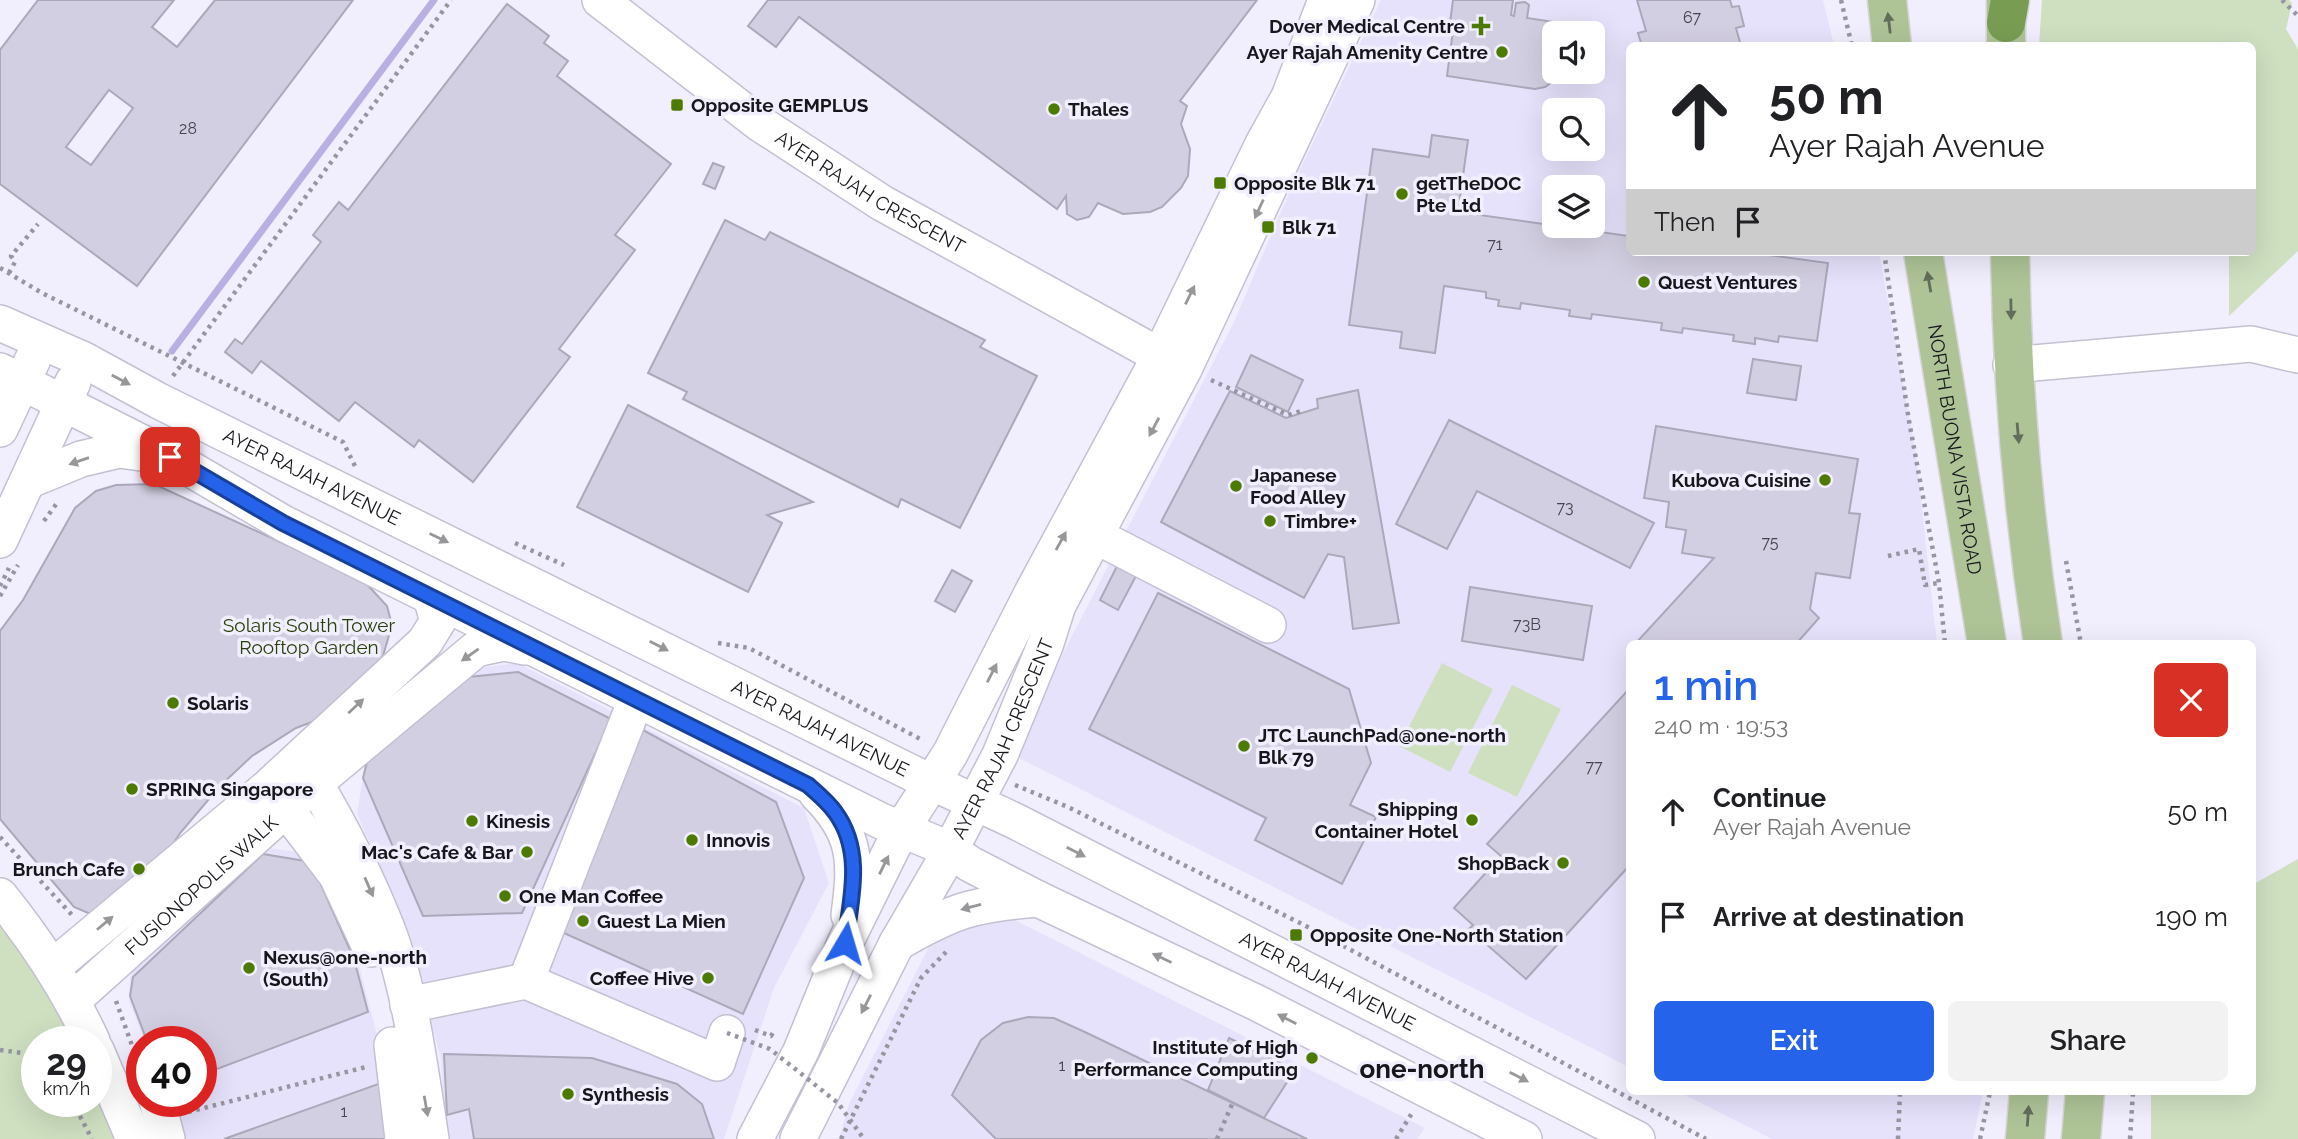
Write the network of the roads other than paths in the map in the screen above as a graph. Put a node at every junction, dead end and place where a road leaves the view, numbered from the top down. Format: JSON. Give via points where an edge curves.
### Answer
{"nodes":[{"id":1,"x":600,"y":0,"type":"edge"},
{"id":2,"x":1326,"y":0,"type":"edge"},
{"id":3,"x":1357,"y":0,"type":"edge"},
{"id":4,"x":1886,"y":0,"type":"edge"},
{"id":5,"x":1891,"y":42,"type":"edge"},
{"id":6,"x":1924,"y":256,"type":"edge"},
{"id":7,"x":2010,"y":256,"type":"edge"},
{"id":8,"x":0,"y":323,"type":"edge"},
{"id":9,"x":40,"y":343,"type":"junction"},
{"id":10,"x":2298,"y":355,"type":"edge"},
{"id":11,"x":84,"y":360,"type":"junction"},
{"id":12,"x":2011,"y":365,"type":"junction"},
{"id":13,"x":1186,"y":368,"type":"junction"},
{"id":14,"x":12,"y":376,"type":"edge"},
{"id":15,"x":62,"y":403,"type":"junction"},
{"id":16,"x":0,"y":429,"type":"edge"},
{"id":17,"x":170,"y":457,"type":"junction"},
{"id":18,"x":30,"y":480,"type":"junction"},
{"id":19,"x":1096,"y":536,"type":"junction"},
{"id":20,"x":10,"y":550,"type":"edge"},
{"id":21,"x":432,"y":597,"type":"junction"},
{"id":22,"x":1268,"y":625,"type":"dead end"},
{"id":23,"x":1986,"y":640,"type":"edge"},
{"id":24,"x":2042,"y":640,"type":"edge"},
{"id":25,"x":535,"y":648,"type":"junction"},
{"id":26,"x":630,"y":715,"type":"dead end"},
{"id":27,"x":1005,"y":769,"type":"junction"},
{"id":28,"x":933,"y":781,"type":"junction"},
{"id":29,"x":315,"y":783,"type":"junction"},
{"id":30,"x":808,"y":785,"type":"junction"},
{"id":31,"x":976,"y":803,"type":"junction"},
{"id":32,"x":286,"y":809,"type":"junction"},
{"id":33,"x":1016,"y":821,"type":"junction"},
{"id":34,"x":901,"y":830,"type":"junction"},
{"id":35,"x":949,"y":849,"type":"junction"},
{"id":36,"x":0,"y":896,"type":"edge"},
{"id":37,"x":1038,"y":899,"type":"junction"},
{"id":38,"x":845,"y":943,"type":"junction"},
{"id":39,"x":897,"y":943,"type":"junction"},
{"id":40,"x":53,"y":967,"type":"junction"},
{"id":41,"x":526,"y":981,"type":"junction"},
{"id":42,"x":73,"y":1000,"type":"junction"},
{"id":43,"x":408,"y":1005,"type":"junction"},
{"id":44,"x":85,"y":1026,"type":"edge"},
{"id":45,"x":737,"y":1027,"type":"road end"},
{"id":46,"x":112,"y":1064,"type":"edge"},
{"id":47,"x":126,"y":1077,"type":"edge"},
{"id":48,"x":2029,"y":1095,"type":"edge"},
{"id":49,"x":133,"y":1117,"type":"edge"},
{"id":50,"x":134,"y":1139,"type":"edge"},
{"id":51,"x":403,"y":1139,"type":"edge"},
{"id":52,"x":431,"y":1139,"type":"edge"},
{"id":53,"x":755,"y":1139,"type":"edge"},
{"id":54,"x":798,"y":1139,"type":"edge"},
{"id":55,"x":1524,"y":1139,"type":"edge"},
{"id":56,"x":1637,"y":1139,"type":"edge"},
{"id":57,"x":2025,"y":1139,"type":"edge"}],
"edges":[{"from":1,"to":13,"type":"street","name":"AYER RAJAH CRESCENT","via":[[759,123],[882,203]]},
{"from":13,"to":2,"type":"street","name":"AYER RAJAH CRESCENT","one_way":true,"via":[[1263,144],[1289,97]]},
{"from":3,"to":13,"type":"street","name":"AYER RAJAH CRESCENT","one_way":true},
{"from":5,"to":4,"type":"main road","one_way":true},
{"from":23,"to":6,"type":"main road","name":"NORTH BUONA VISTA ROAD","one_way":true},
{"from":7,"to":12,"type":"main road","one_way":true},
{"from":8,"to":9,"type":"street","name":"AYER RAJAH AVENUE"},
{"from":9,"to":11,"type":"street","name":"AYER RAJAH AVENUE"},
{"from":9,"to":14,"type":"street"},
{"from":10,"to":12,"type":"street","via":[[2251,344]]},
{"from":11,"to":15,"type":"street"},
{"from":11,"to":28,"type":"street","name":"AYER RAJAH AVENUE","one_way":true},
{"from":12,"to":24,"type":"main road","one_way":true},
{"from":13,"to":19,"type":"street","name":"AYER RAJAH CRESCENT","one_way":true},
{"from":28,"to":13,"type":"street","name":"AYER RAJAH CRESCENT","one_way":true},
{"from":14,"to":15,"type":"street"},
{"from":14,"to":16,"type":"street"},
{"from":15,"to":17,"type":"street"},
{"from":15,"to":18,"type":"street"},
{"from":17,"to":18,"type":"street","one_way":true,"via":[[119,450],[81,459]]},
{"from":17,"to":21,"type":"street","via":[[283,523]]},
{"from":18,"to":20,"type":"street"},
{"from":19,"to":22,"type":"street"},
{"from":19,"to":27,"type":"street","name":"AYER RAJAH CRESCENT","via":[[1058,605]]},
{"from":21,"to":25,"type":"street"},
{"from":40,"to":21,"type":"street","name":"FUSIONOPOLIS WALK","one_way":true,"via":[[267,789],[425,642],[438,621]]},
{"from":25,"to":29,"type":"street","name":"FUSIONOPOLIS WALK","one_way":true,"via":[[504,643],[476,649]]},
{"from":25,"to":30,"type":"street"},
{"from":26,"to":41,"type":"street"},
{"from":27,"to":31,"type":"street","name":"AYER RAJAH CRESCENT"},
{"from":27,"to":33,"type":"street","via":[[1001,788]]},
{"from":28,"to":31,"type":"street","name":"AYER RAJAH AVENUE"},
{"from":28,"to":34,"type":"street","name":"AYER RAJAH CRESCENT"},
{"from":29,"to":32,"type":"street","name":"FUSIONOPOLIS WALK"},
{"from":29,"to":43,"type":"street","one_way":true,"via":[[352,848],[387,928]]},
{"from":30,"to":34,"type":"street"},
{"from":30,"to":38,"type":"street","via":[[836,812],[855,869]]},
{"from":31,"to":33,"type":"street","name":"AYER RAJAH AVENUE"},
{"from":31,"to":35,"type":"street","name":"AYER RAJAH CRESCENT"},
{"from":32,"to":42,"type":"street","name":"FUSIONOPOLIS WALK"},
{"from":32,"to":51,"type":"street","via":[[337,876],[372,950],[394,1060]]},
{"from":33,"to":56,"type":"street","name":"AYER RAJAH AVENUE","one_way":true},
{"from":34,"to":35,"type":"street"},
{"from":38,"to":34,"type":"street","name":"AYER RAJAH CRESCENT","one_way":true},
{"from":35,"to":37,"type":"street"},
{"from":35,"to":39,"type":"street","name":"AYER RAJAH CRESCENT"},
{"from":36,"to":40,"type":"street"},
{"from":37,"to":39,"type":"street","one_way":true,"via":[[955,911]]},
{"from":55,"to":37,"type":"street","one_way":true,"via":[[1255,1002]]},
{"from":38,"to":53,"type":"street","via":[[801,1051]]},
{"from":39,"to":54,"type":"street","name":"AYER RAJAH CRESCENT","one_way":true},
{"from":40,"to":42,"type":"street"},
{"from":41,"to":43,"type":"street"},
{"from":41,"to":45,"type":"street","via":[[717,1063]]},
{"from":42,"to":44,"type":"street"},
{"from":43,"to":52,"type":"street","one_way":true},
{"from":46,"to":47,"type":"street"},
{"from":57,"to":48,"type":"main road","one_way":true},
{"from":49,"to":50,"type":"street"}]}
